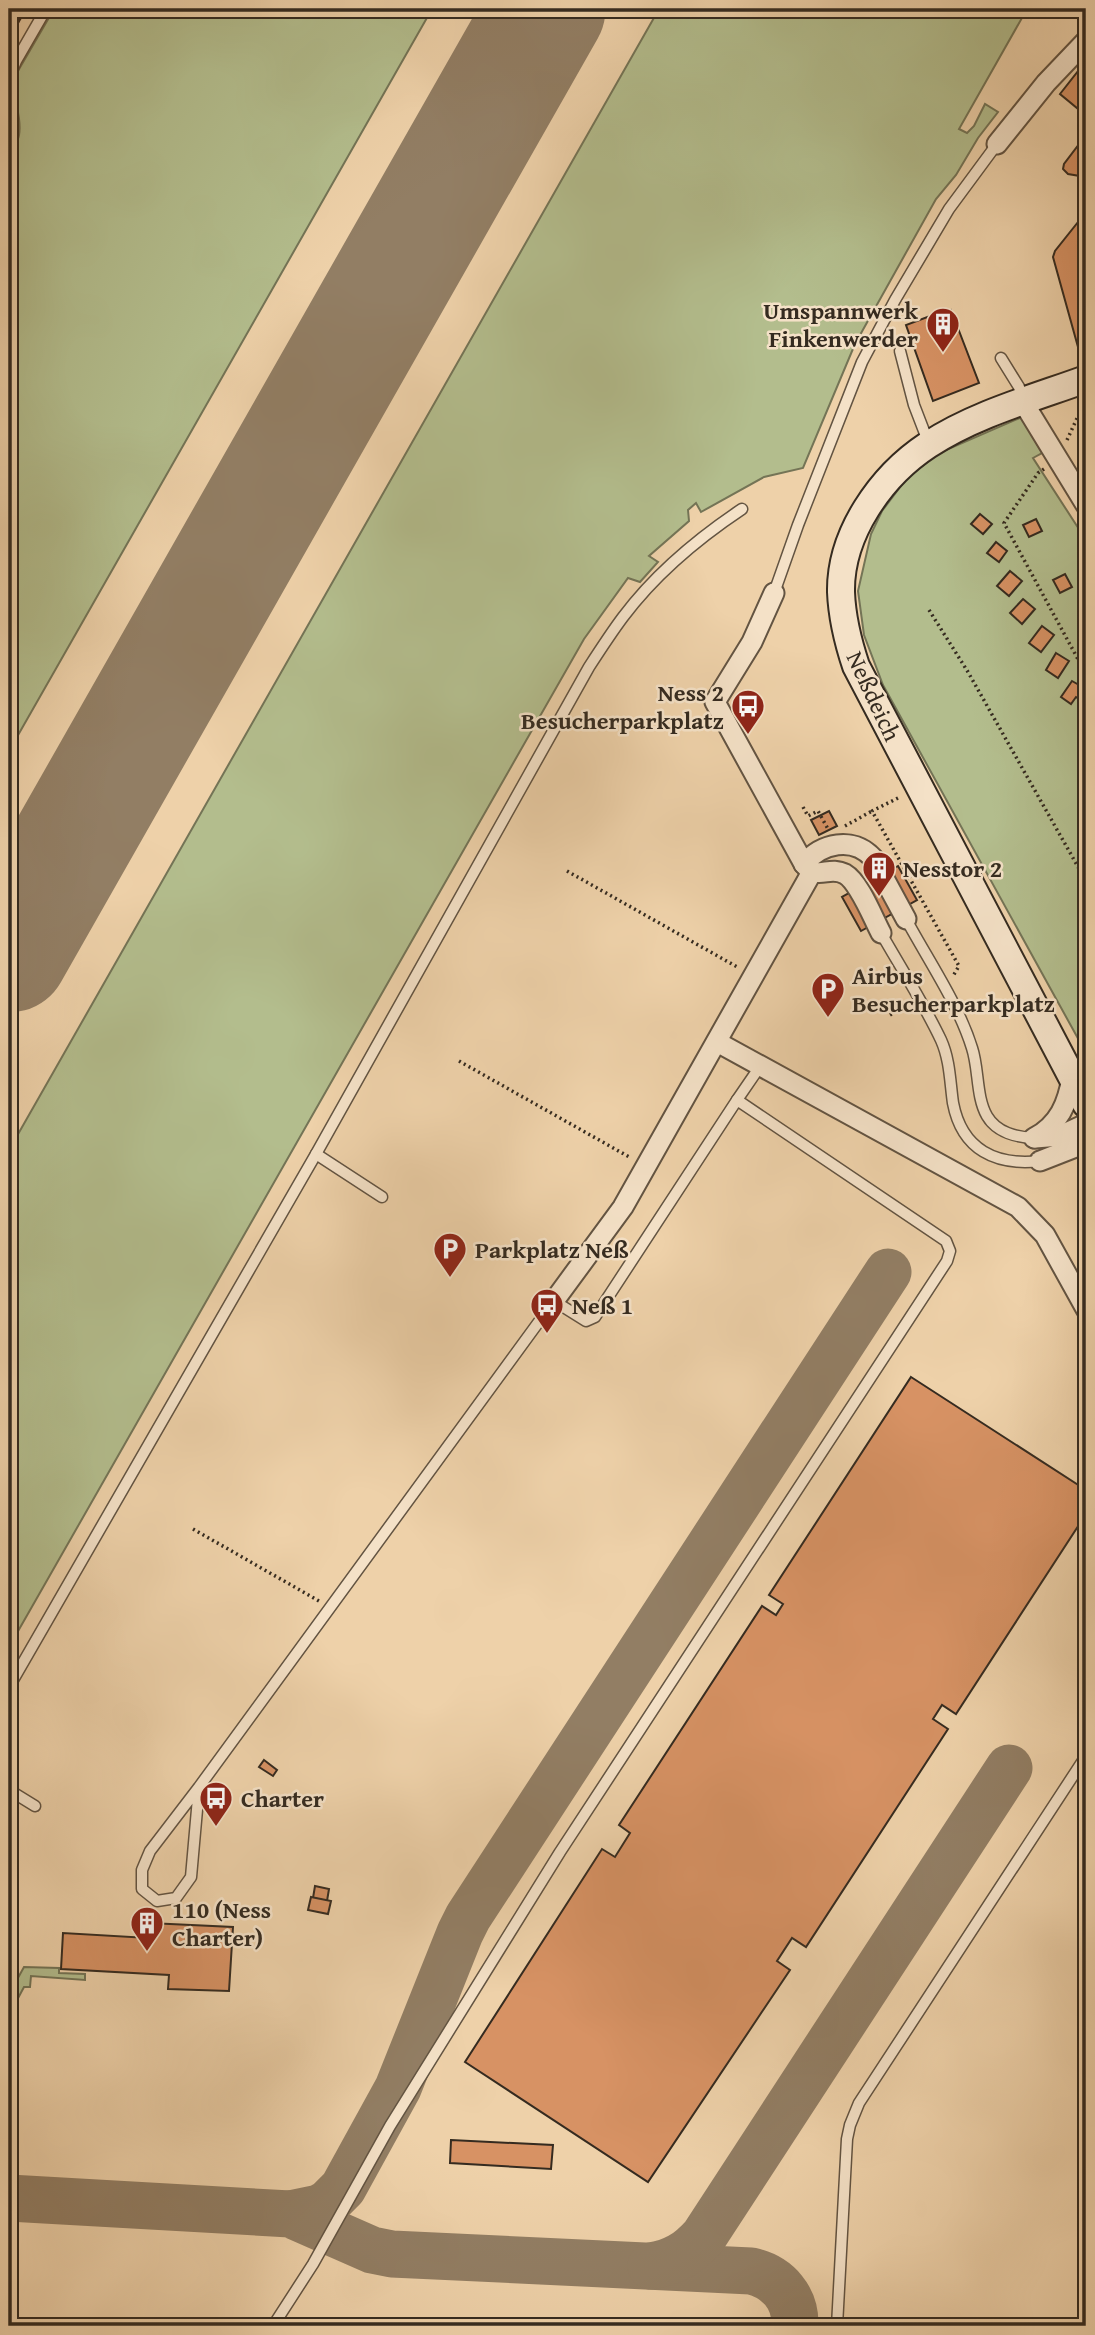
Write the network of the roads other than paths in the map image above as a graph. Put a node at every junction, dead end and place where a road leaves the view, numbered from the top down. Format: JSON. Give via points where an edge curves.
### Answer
{"nodes":[{"id":1,"x":46,"y":9,"type":"edge"},
{"id":2,"x":1086,"y":41,"type":"edge"},
{"id":3,"x":9,"y":78,"type":"edge"},
{"id":4,"x":9,"y":111,"type":"edge"},
{"id":5,"x":9,"y":135,"type":"edge"},
{"id":6,"x":997,"y":144,"type":"joint"},
{"id":7,"x":900,"y":351,"type":"dead end"},
{"id":8,"x":1001,"y":358,"type":"dead end"},
{"id":9,"x":1086,"y":379,"type":"edge"},
{"id":10,"x":1023,"y":402,"type":"junction"},
{"id":11,"x":929,"y":444,"type":"junction"},
{"id":12,"x":1086,"y":505,"type":"edge"},
{"id":13,"x":743,"y":509,"type":"dead end"},
{"id":14,"x":774,"y":593,"type":"joint"},
{"id":15,"x":808,"y":868,"type":"junction"},
{"id":16,"x":906,"y":919,"type":"joint"},
{"id":17,"x":881,"y":933,"type":"joint"},
{"id":18,"x":717,"y":1042,"type":"junction"},
{"id":19,"x":761,"y":1065,"type":"junction"},
{"id":20,"x":1072,"y":1077,"type":"junction"},
{"id":21,"x":737,"y":1100,"type":"junction"},
{"id":22,"x":1086,"y":1104,"type":"edge"},
{"id":23,"x":1086,"y":1124,"type":"edge"},
{"id":24,"x":1034,"y":1138,"type":"junction"},
{"id":25,"x":1086,"y":1143,"type":"edge"},
{"id":26,"x":316,"y":1154,"type":"junction"},
{"id":27,"x":1040,"y":1161,"type":"joint"},
{"id":28,"x":382,"y":1197,"type":"dead end"},
{"id":29,"x":554,"y":1301,"type":"junction"},
{"id":30,"x":1086,"y":1309,"type":"edge"},
{"id":31,"x":9,"y":1687,"type":"edge"},
{"id":32,"x":1086,"y":1756,"type":"edge"},
{"id":33,"x":200,"y":1787,"type":"junction"},
{"id":34,"x":9,"y":1790,"type":"edge"},
{"id":35,"x":35,"y":1806,"type":"dead end"},
{"id":36,"x":274,"y":2326,"type":"edge"},
{"id":37,"x":837,"y":2326,"type":"edge"}],
"edges":[{"from":1,"to":3,"type":"lane"},
{"from":2,"to":6,"type":"street"},
{"from":4,"to":5,"type":"lane"},
{"from":6,"to":14,"type":"lane","via":[[949,209],[862,362]]},
{"from":7,"to":11,"type":"lane"},
{"from":8,"to":10,"type":"lane"},
{"from":9,"to":10,"type":"street","name":"Neßdeich"},
{"from":10,"to":11,"type":"street","name":"Neßdeich"},
{"from":10,"to":12,"type":"street"},
{"from":11,"to":20,"type":"street","name":"Neßdeich","via":[[884,485],[857,528],[843,569],[845,628],[865,685]]},
{"from":13,"to":26,"type":"lane","via":[[705,534],[659,576],[623,617],[589,667]]},
{"from":14,"to":15,"type":"street","via":[[752,642],[715,702]]},
{"from":15,"to":16,"type":"street","via":[[819,850],[845,836],[873,858]]},
{"from":15,"to":17,"type":"street","via":[[850,879]]},
{"from":15,"to":18,"type":"street"},
{"from":16,"to":24,"type":"lane","via":[[965,1030],[988,1117],[1009,1134]]},
{"from":17,"to":27,"type":"lane","via":[[941,1041],[964,1133],[997,1159]]},
{"from":18,"to":19,"type":"street"},
{"from":18,"to":29,"type":"street","via":[[623,1207]]},
{"from":19,"to":21,"type":"lane"},
{"from":19,"to":30,"type":"street","via":[[1018,1207],[1045,1235]]},
{"from":20,"to":22,"type":"street","name":"Neßdeich"},
{"from":20,"to":24,"type":"street","via":[[1063,1111]]},
{"from":21,"to":29,"type":"lane","via":[[593,1319],[584,1320]]},
{"from":21,"to":36,"type":"lane","via":[[942,1237],[949,1256],[560,1852],[390,2126]]},
{"from":23,"to":24,"type":"street","via":[[1060,1136]]},
{"from":25,"to":27,"type":"street"},
{"from":26,"to":28,"type":"lane"},
{"from":26,"to":31,"type":"lane"},
{"from":29,"to":33,"type":"lane"},
{"from":32,"to":37,"type":"lane","via":[[859,2103],[846,2147]]},
{"from":33,"to":33,"type":"lane","via":[[150,1851],[142,1870],[142,1889],[156,1901],[176,1898],[191,1877]]},
{"from":34,"to":35,"type":"lane"}]}
